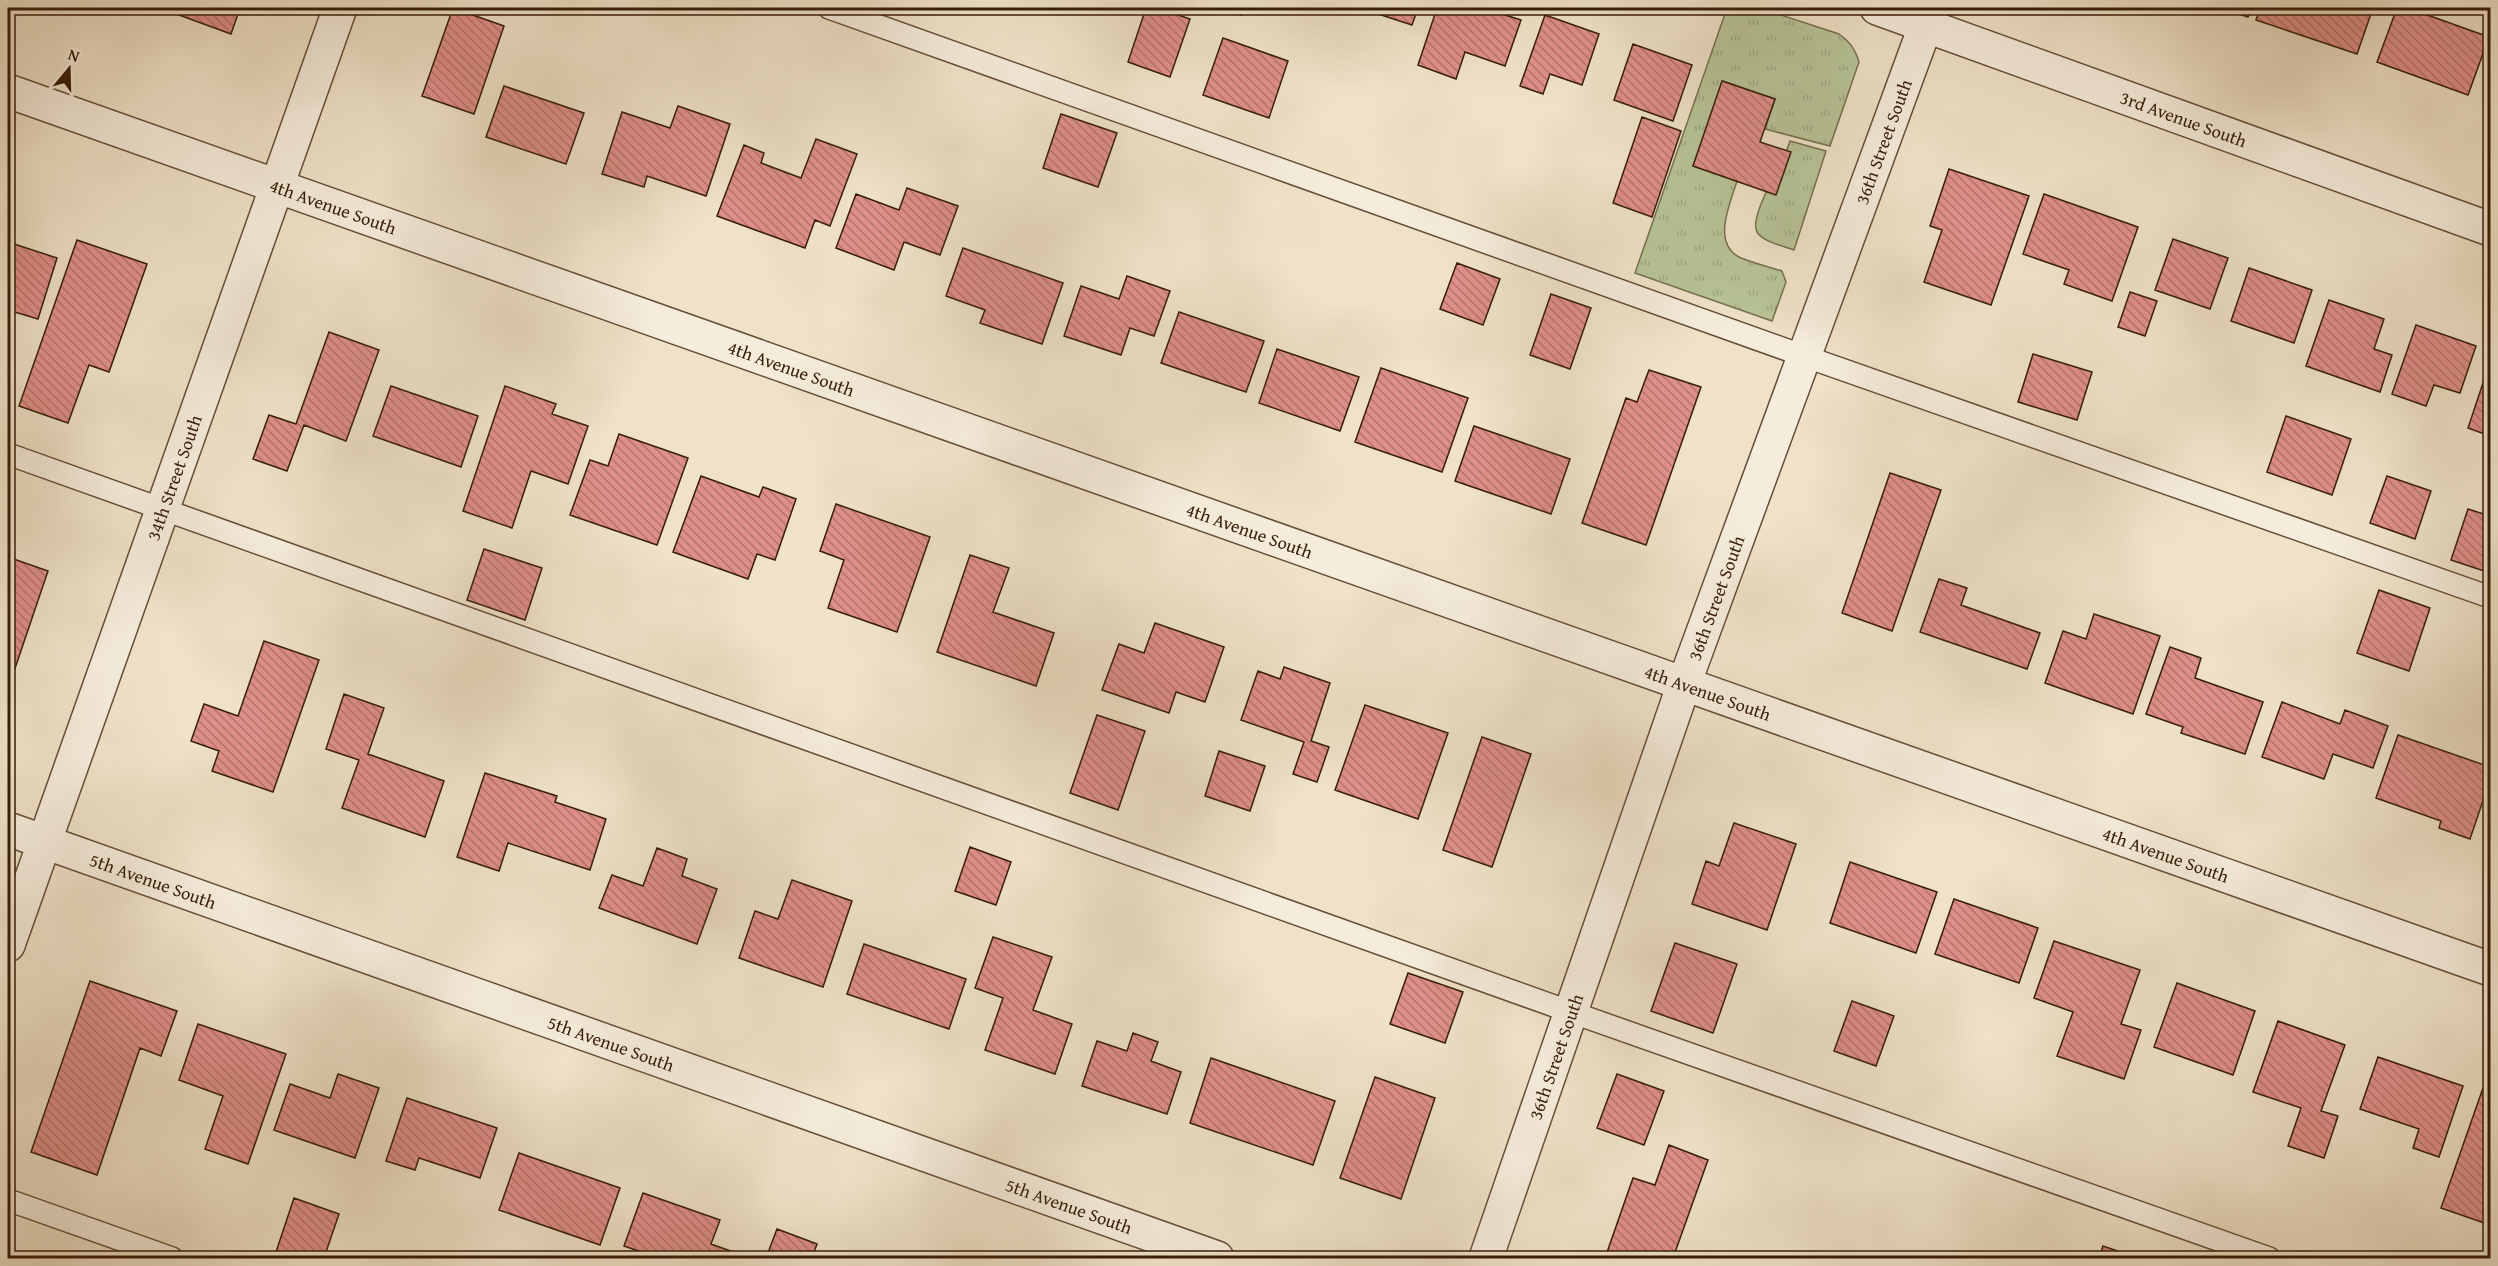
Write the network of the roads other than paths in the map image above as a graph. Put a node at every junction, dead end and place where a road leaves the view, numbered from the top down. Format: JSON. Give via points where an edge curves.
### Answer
{"nodes":[{"id":1,"x":340,"y":8,"type":"edge"},
{"id":2,"x":829,"y":8,"type":"edge"},
{"id":3,"x":1877,"y":8,"type":"edge"},
{"id":4,"x":1929,"y":16,"type":"edge"},
{"id":5,"x":8,"y":91,"type":"edge"},
{"id":6,"x":277,"y":187,"type":"junction"},
{"id":7,"x":2490,"y":229,"type":"edge"},
{"id":8,"x":1804,"y":356,"type":"junction"},
{"id":9,"x":8,"y":454,"type":"edge"},
{"id":10,"x":162,"y":509,"type":"junction"},
{"id":11,"x":2490,"y":597,"type":"edge"},
{"id":12,"x":1684,"y":684,"type":"junction"},
{"id":13,"x":8,"y":829,"type":"edge"},
{"id":14,"x":44,"y":842,"type":"junction"},
{"id":15,"x":8,"y":945,"type":"edge"},
{"id":16,"x":2490,"y":969,"type":"edge"},
{"id":17,"x":1571,"y":1012,"type":"junction"},
{"id":18,"x":8,"y":1200,"type":"edge"},
{"id":19,"x":171,"y":1258,"type":"edge"},
{"id":20,"x":1217,"y":1258,"type":"edge"},
{"id":21,"x":1486,"y":1258,"type":"edge"},
{"id":22,"x":2269,"y":1258,"type":"edge"}],
"edges":[{"from":1,"to":6,"type":"street","name":"34th Street South"},
{"from":2,"to":8,"type":"lane"},
{"from":3,"to":4,"type":"street","name":"3rd Avenue South"},
{"from":4,"to":7,"type":"street","name":"3rd Avenue South"},
{"from":4,"to":8,"type":"street","name":"36th Street South"},
{"from":5,"to":6,"type":"street","name":"4th Avenue South"},
{"from":6,"to":10,"type":"street","name":"34th Street South"},
{"from":6,"to":12,"type":"street","name":"4th Avenue South"},
{"from":8,"to":11,"type":"lane"},
{"from":8,"to":12,"type":"street","name":"36th Street South"},
{"from":9,"to":10,"type":"lane"},
{"from":10,"to":14,"type":"street","name":"34th Street South"},
{"from":10,"to":17,"type":"lane"},
{"from":12,"to":16,"type":"street","name":"4th Avenue South"},
{"from":12,"to":17,"type":"street","name":"36th Street South"},
{"from":13,"to":14,"type":"street","name":"5th Avenue South"},
{"from":14,"to":15,"type":"street","name":"34th Street South"},
{"from":14,"to":20,"type":"street","name":"5th Avenue South"},
{"from":17,"to":21,"type":"street","name":"36th Street South"},
{"from":17,"to":22,"type":"lane"},
{"from":18,"to":19,"type":"lane"}]}
